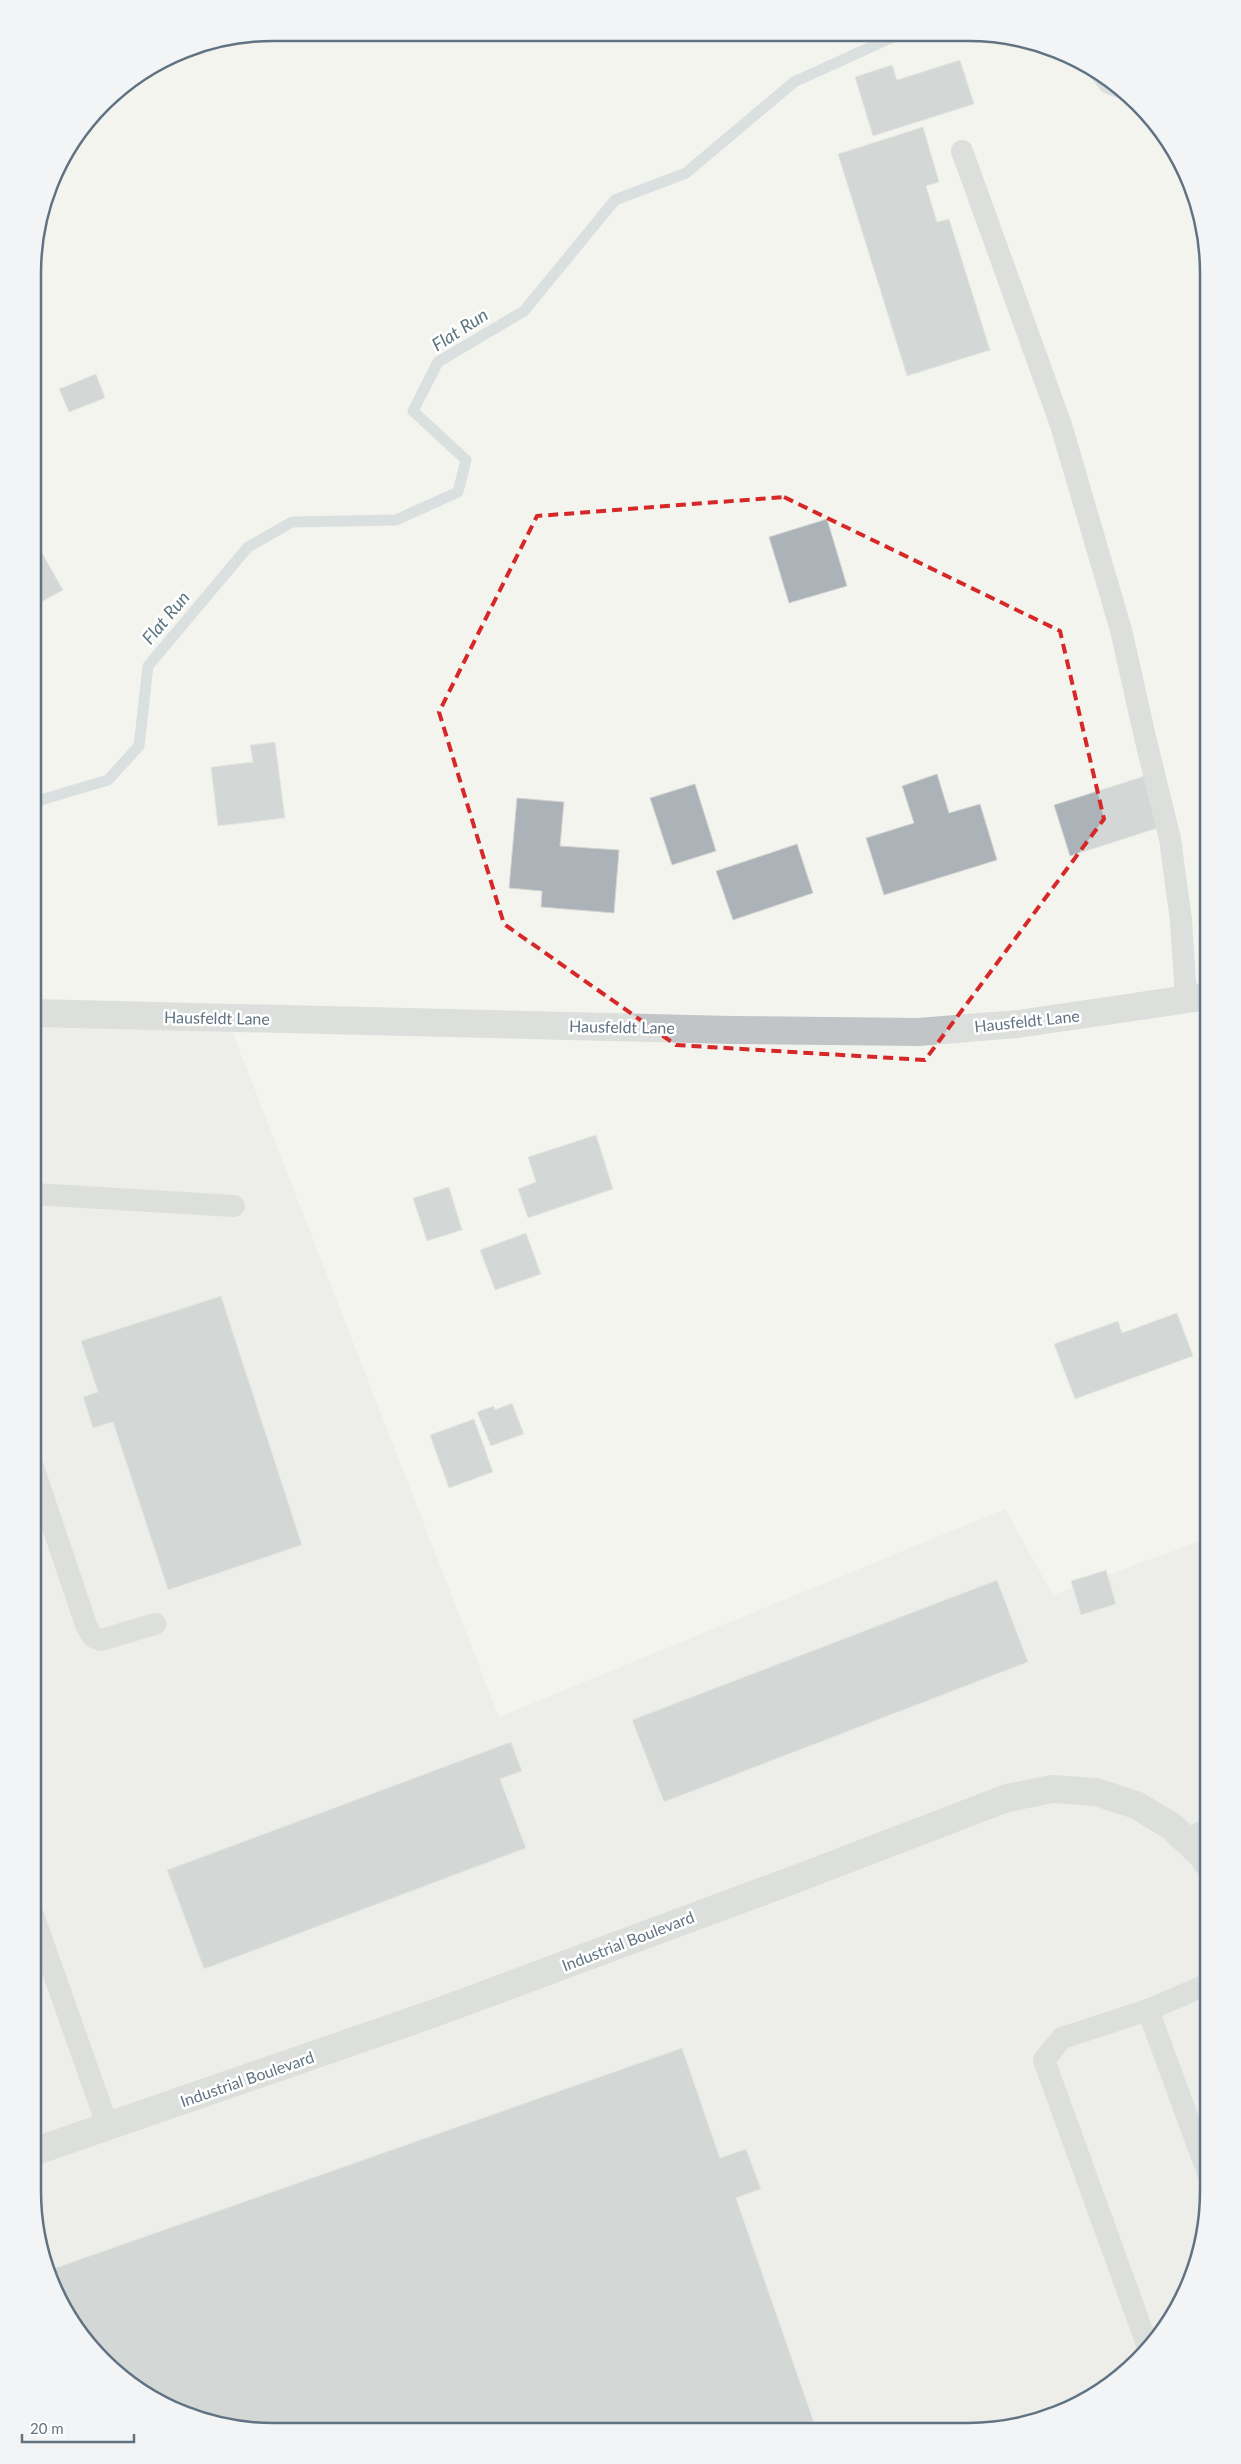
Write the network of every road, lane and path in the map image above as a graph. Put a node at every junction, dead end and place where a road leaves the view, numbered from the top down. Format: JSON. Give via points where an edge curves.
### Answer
{"nodes":[{"id":1,"x":962,"y":151,"type":"dead end"},
{"id":2,"x":1197,"y":998,"type":"edge"},
{"id":3,"x":41,"y":1013,"type":"edge"},
{"id":4,"x":41,"y":1194,"type":"edge"},
{"id":5,"x":234,"y":1206,"type":"dead end"},
{"id":6,"x":41,"y":1491,"type":"edge"},
{"id":7,"x":155,"y":1624,"type":"dead end"},
{"id":8,"x":1197,"y":1835,"type":"edge"},
{"id":9,"x":41,"y":1956,"type":"edge"},
{"id":10,"x":1200,"y":1987,"type":"edge"},
{"id":11,"x":1148,"y":2010,"type":"junction"},
{"id":12,"x":108,"y":2127,"type":"junction"},
{"id":13,"x":41,"y":2149,"type":"edge"},
{"id":14,"x":1200,"y":2151,"type":"edge"},
{"id":15,"x":1145,"y":2340,"type":"edge"}],
"edges":[{"from":1,"to":2,"type":"lane","via":[[1062,425],[1121,630],[1170,839],[1181,920]]},
{"from":2,"to":3,"type":"street","name":"Hausfeldt Lane","via":[[1018,1024],[918,1032]]},
{"from":4,"to":5,"type":"lane"},
{"from":6,"to":7,"type":"lane","via":[[86,1625],[93,1636],[101,1640]]},
{"from":8,"to":12,"type":"street","name":"Industrial Boulevard","via":[[1171,1826],[1136,1806],[1096,1792],[1052,1789],[1007,1798],[434,2013]]},
{"from":9,"to":12,"type":"lane"},
{"from":10,"to":11,"type":"lane"},
{"from":11,"to":14,"type":"lane"},
{"from":11,"to":15,"type":"lane","via":[[1062,2038],[1044,2060]]},
{"from":12,"to":13,"type":"street","name":"Industrial Boulevard"}]}
